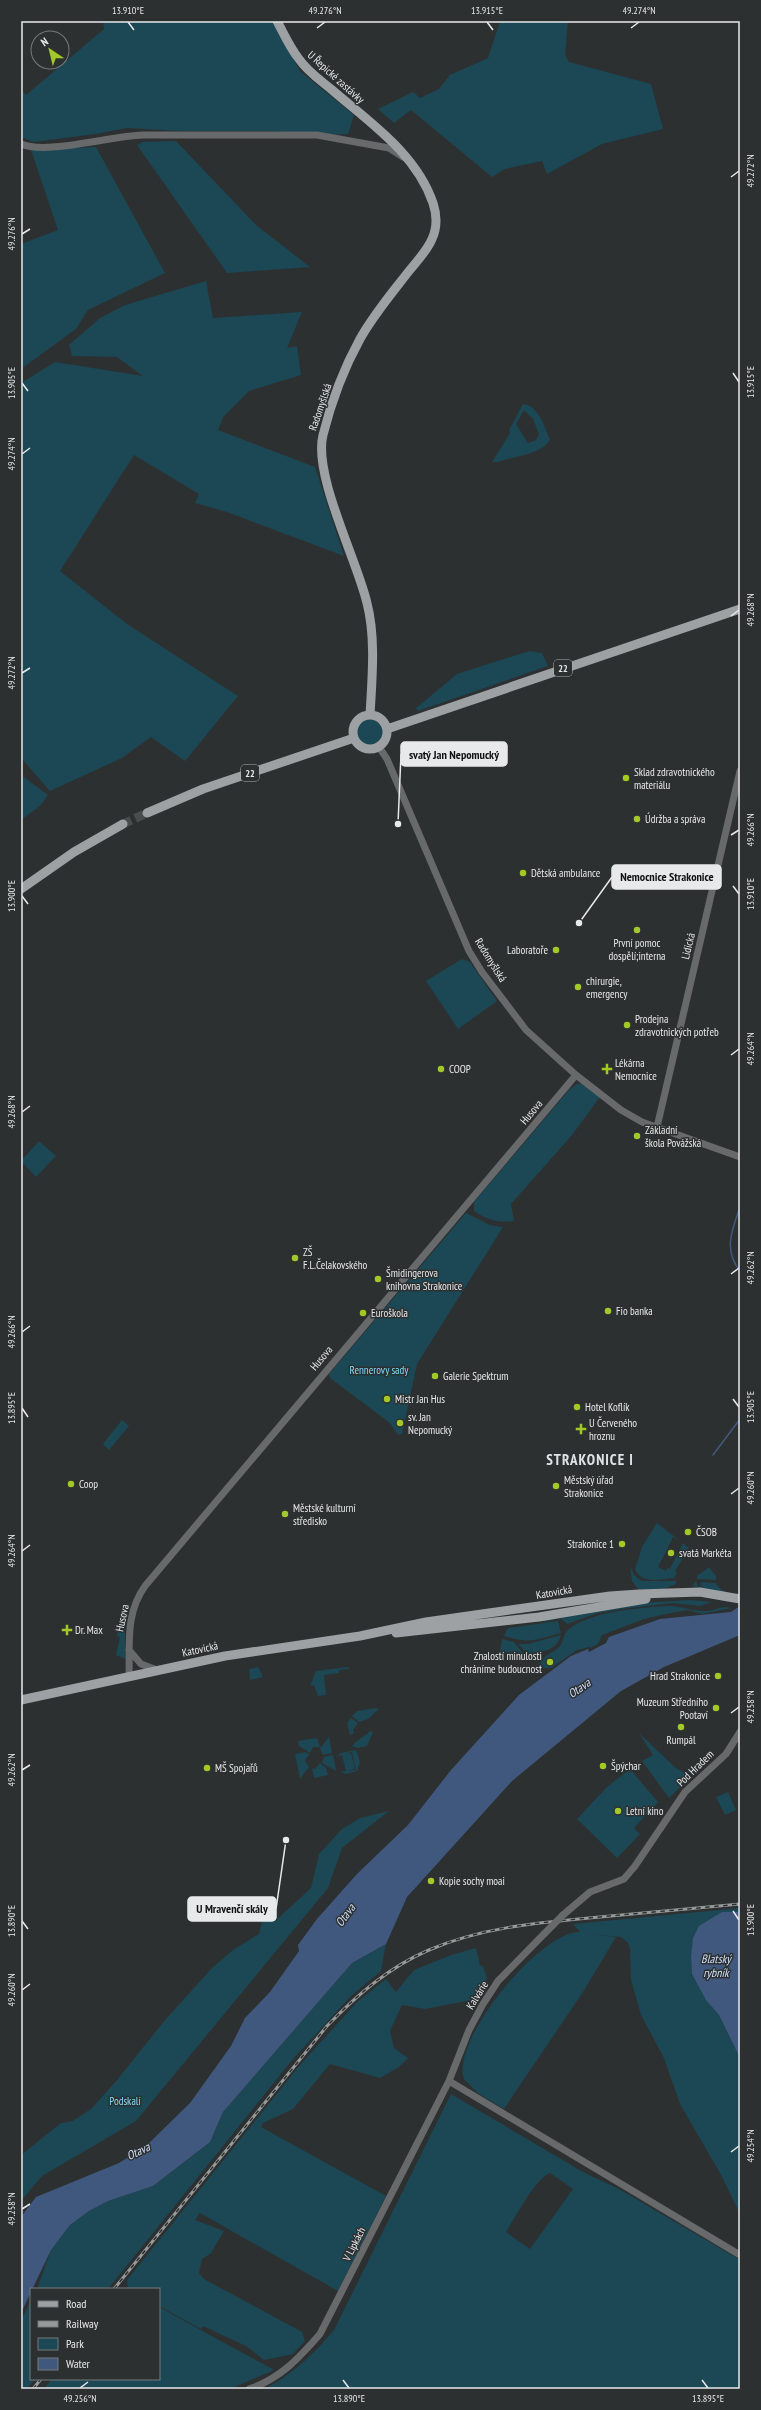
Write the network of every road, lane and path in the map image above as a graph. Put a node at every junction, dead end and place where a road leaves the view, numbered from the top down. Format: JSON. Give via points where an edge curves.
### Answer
{"nodes":[{"id":1,"x":277,"y":21,"type":"edge"},
{"id":2,"x":392,"y":140,"type":"joint"},
{"id":3,"x":21,"y":144,"type":"edge"},
{"id":4,"x":410,"y":161,"type":"junction"},
{"id":5,"x":740,"y":609,"type":"edge"},
{"id":6,"x":370,"y":715,"type":"junction"},
{"id":7,"x":387,"y":729,"type":"junction"},
{"id":8,"x":354,"y":738,"type":"junction"},
{"id":9,"x":379,"y":747,"type":"junction"},
{"id":10,"x":740,"y":771,"type":"edge"},
{"id":11,"x":147,"y":813,"type":"tunnel mouth"},
{"id":12,"x":123,"y":824,"type":"tunnel mouth"},
{"id":13,"x":21,"y":890,"type":"edge"},
{"id":14,"x":576,"y":1075,"type":"junction"},
{"id":15,"x":657,"y":1127,"type":"junction"},
{"id":16,"x":740,"y":1157,"type":"edge"},
{"id":17,"x":724,"y":1598,"type":"junction"},
{"id":18,"x":740,"y":1600,"type":"edge"},
{"id":19,"x":740,"y":1605,"type":"edge"},
{"id":20,"x":129,"y":1650,"type":"junction"},
{"id":21,"x":157,"y":1670,"type":"junction"},
{"id":22,"x":129,"y":1676,"type":"junction"},
{"id":23,"x":21,"y":1700,"type":"edge"},
{"id":24,"x":740,"y":1732,"type":"edge"},
{"id":25,"x":544,"y":1934,"type":"joint"},
{"id":26,"x":449,"y":2081,"type":"junction"},
{"id":27,"x":740,"y":2255,"type":"edge"},
{"id":28,"x":249,"y":2389,"type":"edge"}],
"edges":[{"from":1,"to":2,"type":"main road","name":"U Řepické zastávky","via":[[306,68]]},
{"from":2,"to":4,"type":"main road","name":"Radomyšlská"},
{"from":3,"to":4,"type":"street","via":[[52,147],[125,135],[317,135],[389,148]]},
{"from":4,"to":6,"type":"main road","name":"Radomyšlská","via":[[433,204],[436,220],[433,236],[429,246],[376,314],[360,340],[334,403],[322,438],[321,449],[325,478],[368,605],[371,629]]},
{"from":5,"to":7,"type":"main road","number":"22"},
{"from":6,"to":7,"type":"main road","via":[[379,717]]},
{"from":6,"to":8,"type":"main road","via":[[356,722]]},
{"from":7,"to":9,"type":"main road","via":[[385,741]]},
{"from":8,"to":9,"type":"main road","via":[[365,748]]},
{"from":8,"to":11,"type":"main road","number":"22","via":[[203,789]]},
{"from":9,"to":14,"type":"street","name":"Radomyšlská","via":[[393,773],[474,961],[526,1030]]},
{"from":10,"to":15,"type":"street","name":"Lidická"},
{"from":12,"to":13,"type":"main road","via":[[74,852]]},
{"from":14,"to":15,"type":"street","name":"Radomyšlská","via":[[621,1110]]},
{"from":14,"to":20,"type":"street","name":"Husova","via":[[146,1586],[132,1614]]},
{"from":15,"to":16,"type":"street","name":"Radomyšlská"},
{"from":17,"to":18,"type":"main road"},
{"from":17,"to":19,"type":"main road"},
{"from":17,"to":21,"type":"main road","name":"Katovická","via":[[688,1592],[610,1596],[430,1621],[386,1632],[240,1653]]},
{"from":20,"to":21,"type":"street","via":[[141,1664]]},
{"from":20,"to":22,"type":"street","name":"Husova"},
{"from":21,"to":22,"type":"main road","name":"Katovická"},
{"from":22,"to":23,"type":"main road","name":"Katovická"},
{"from":24,"to":25,"type":"street","name":"Pod Hradem","bridge":true,"via":[[726,1754],[685,1792],[624,1879],[590,1892]]},
{"from":25,"to":26,"type":"street","name":"Kalvárie","via":[[498,1981],[483,2004],[469,2030]]},
{"from":26,"to":27,"type":"street"},
{"from":26,"to":28,"type":"street","name":"V Lipkách","via":[[320,2334],[298,2360],[280,2375]]}]}
